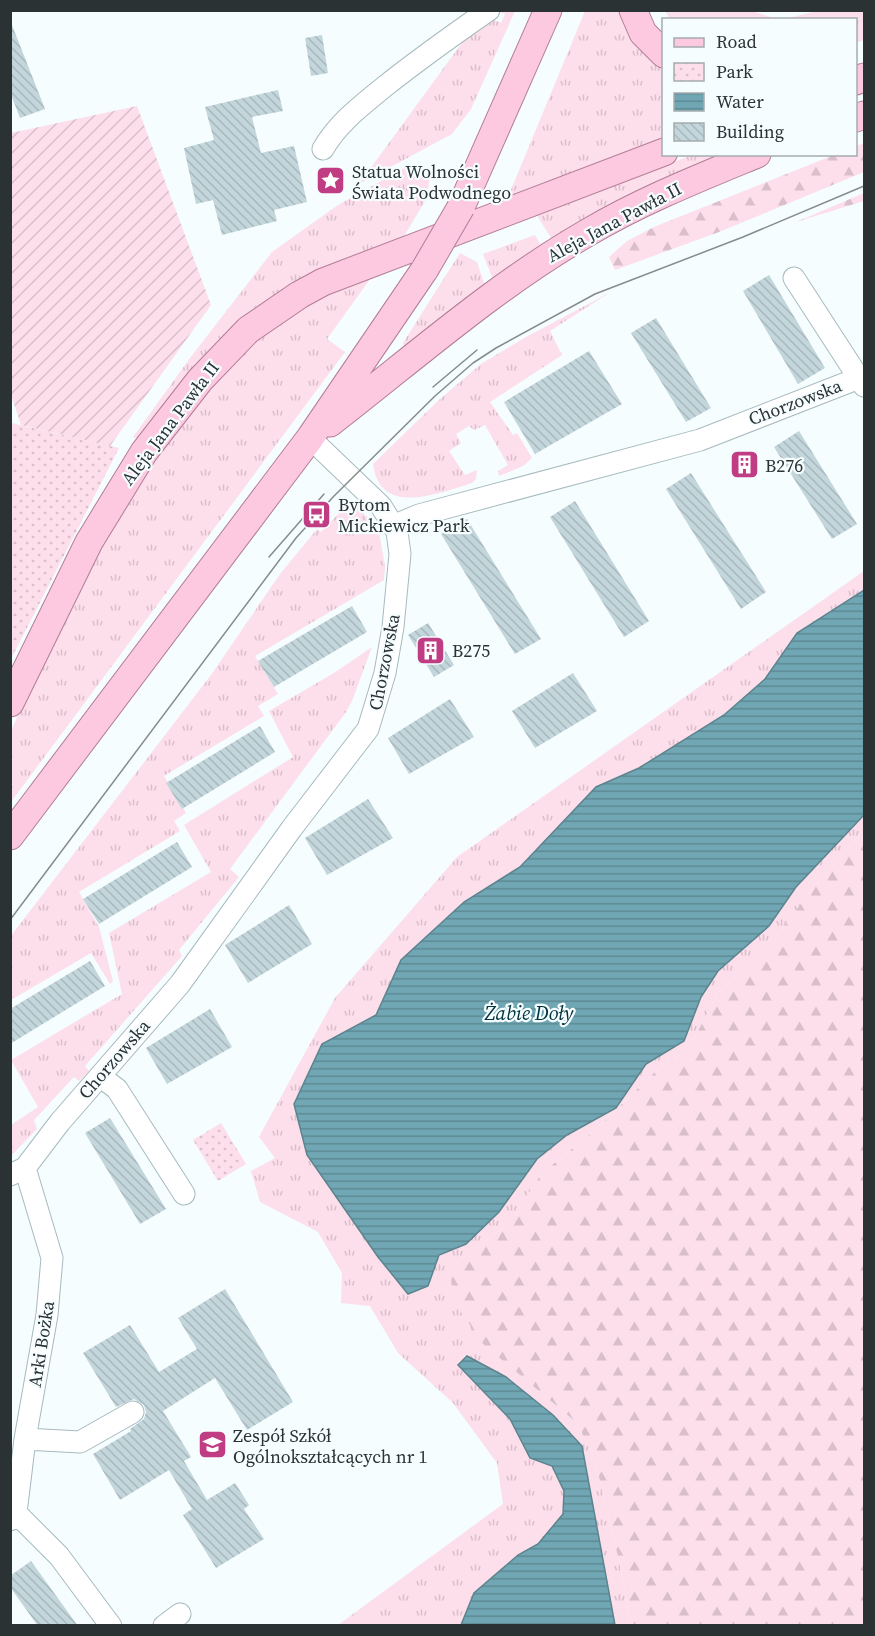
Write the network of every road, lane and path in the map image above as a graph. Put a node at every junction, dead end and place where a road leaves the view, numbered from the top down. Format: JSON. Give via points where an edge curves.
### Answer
{"nodes":[{"id":1,"x":489,"y":10,"type":"edge"},
{"id":2,"x":548,"y":10,"type":"edge"},
{"id":3,"x":633,"y":10,"type":"edge"},
{"id":4,"x":662,"y":53,"type":"edge"},
{"id":5,"x":322,"y":149,"type":"dead end"},
{"id":6,"x":662,"y":152,"type":"edge"},
{"id":7,"x":752,"y":156,"type":"edge"},
{"id":8,"x":794,"y":278,"type":"dead end"},
{"id":9,"x":862,"y":382,"type":"edge"},
{"id":10,"x":310,"y":438,"type":"junction"},
{"id":11,"x":395,"y":525,"type":"junction"},
{"id":12,"x":10,"y":703,"type":"edge"},
{"id":13,"x":10,"y":836,"type":"edge"},
{"id":14,"x":100,"y":1076,"type":"junction"},
{"id":15,"x":18,"y":1172,"type":"edge"},
{"id":16,"x":184,"y":1194,"type":"dead end"},
{"id":17,"x":133,"y":1412,"type":"dead end"},
{"id":18,"x":25,"y":1439,"type":"junction"},
{"id":19,"x":13,"y":1517,"type":"edge"},
{"id":20,"x":111,"y":1626,"type":"edge"}],
"edges":[{"from":1,"to":5,"type":"street","via":[[437,45],[347,117]]},
{"from":2,"to":10,"type":"main road","bridge":true,"via":[[461,207],[425,269]]},
{"from":3,"to":4,"type":"main road","via":[[643,33]]},
{"from":6,"to":12,"type":"main road","name":"Aleja Jana Pawła II","via":[[322,282],[248,330],[180,404],[114,497]]},
{"from":7,"to":10,"type":"main road","name":"Aleja Jana Pawła II","via":[[657,196],[554,253]]},
{"from":8,"to":9,"type":"street"},
{"from":9,"to":11,"type":"street","name":"Chorzowska","via":[[700,440],[439,509]]},
{"from":10,"to":11,"type":"street","via":[[374,499]]},
{"from":10,"to":13,"type":"main road"},
{"from":11,"to":14,"type":"street","name":"Chorzowska","via":[[400,554],[393,627],[368,729],[180,984]]},
{"from":14,"to":15,"type":"street","name":"Chorzowska"},
{"from":14,"to":16,"type":"street","via":[[117,1089]]},
{"from":15,"to":18,"type":"street","name":"Arki Bożka","via":[[52,1258],[47,1315]]},
{"from":17,"to":18,"type":"street","via":[[80,1442]]},
{"from":18,"to":19,"type":"street","name":"Arki Bożka"},
{"from":19,"to":20,"type":"street","via":[[59,1556]]}]}
